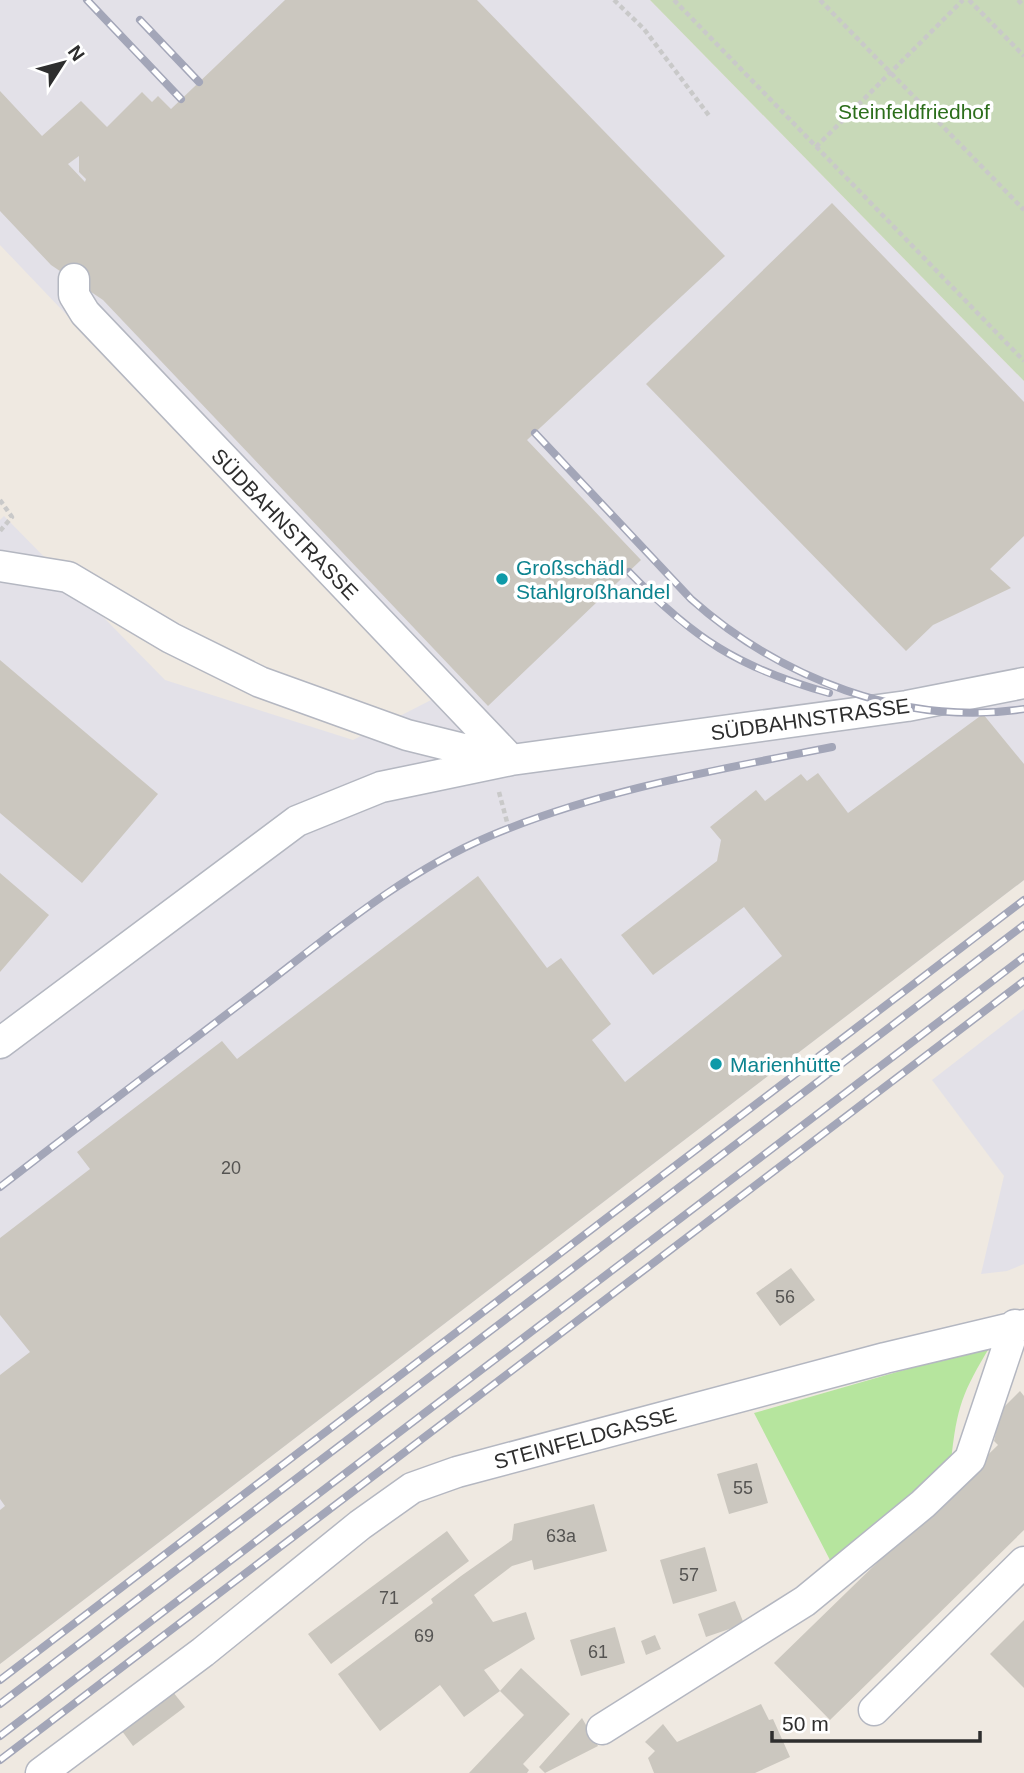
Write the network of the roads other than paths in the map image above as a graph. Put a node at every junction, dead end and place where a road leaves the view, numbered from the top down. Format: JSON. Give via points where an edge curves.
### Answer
{"nodes":[{"id":1,"x":74,"y":279,"type":"dead end"},
{"id":2,"x":0,"y":566,"type":"edge"},
{"id":3,"x":1024,"y":682,"type":"edge"},
{"id":4,"x":512,"y":760,"type":"junction"},
{"id":5,"x":0,"y":1043,"type":"edge"},
{"id":6,"x":1020,"y":1325,"type":"edge"},
{"id":7,"x":1024,"y":1562,"type":"edge"},
{"id":8,"x":874,"y":1710,"type":"dead end"},
{"id":9,"x":602,"y":1729,"type":"dead end"},
{"id":10,"x":41,"y":1773,"type":"edge"}],
"edges":[{"from":1,"to":4,"type":"street","name":"SÜDBAHNSTRASSE","via":[[74,295],[85,313]]},
{"from":2,"to":4,"type":"street","name":"SÜDBAHNSTRASSE","via":[[68,577],[171,638],[260,682],[407,735]]},
{"from":3,"to":4,"type":"street","name":"SÜDBAHNSTRASSE","via":[[896,708]]},
{"from":4,"to":5,"type":"street","name":"SÜDBAHNSTRASSE","via":[[381,787],[297,821]]},
{"from":6,"to":9,"type":"street","name":"STEINFELDGASSE","via":[[970,1459],[805,1601]]},
{"from":6,"to":10,"type":"street","name":"STEINFELDGASSE","via":[[457,1472],[412,1488]]},
{"from":7,"to":8,"type":"street"}]}
